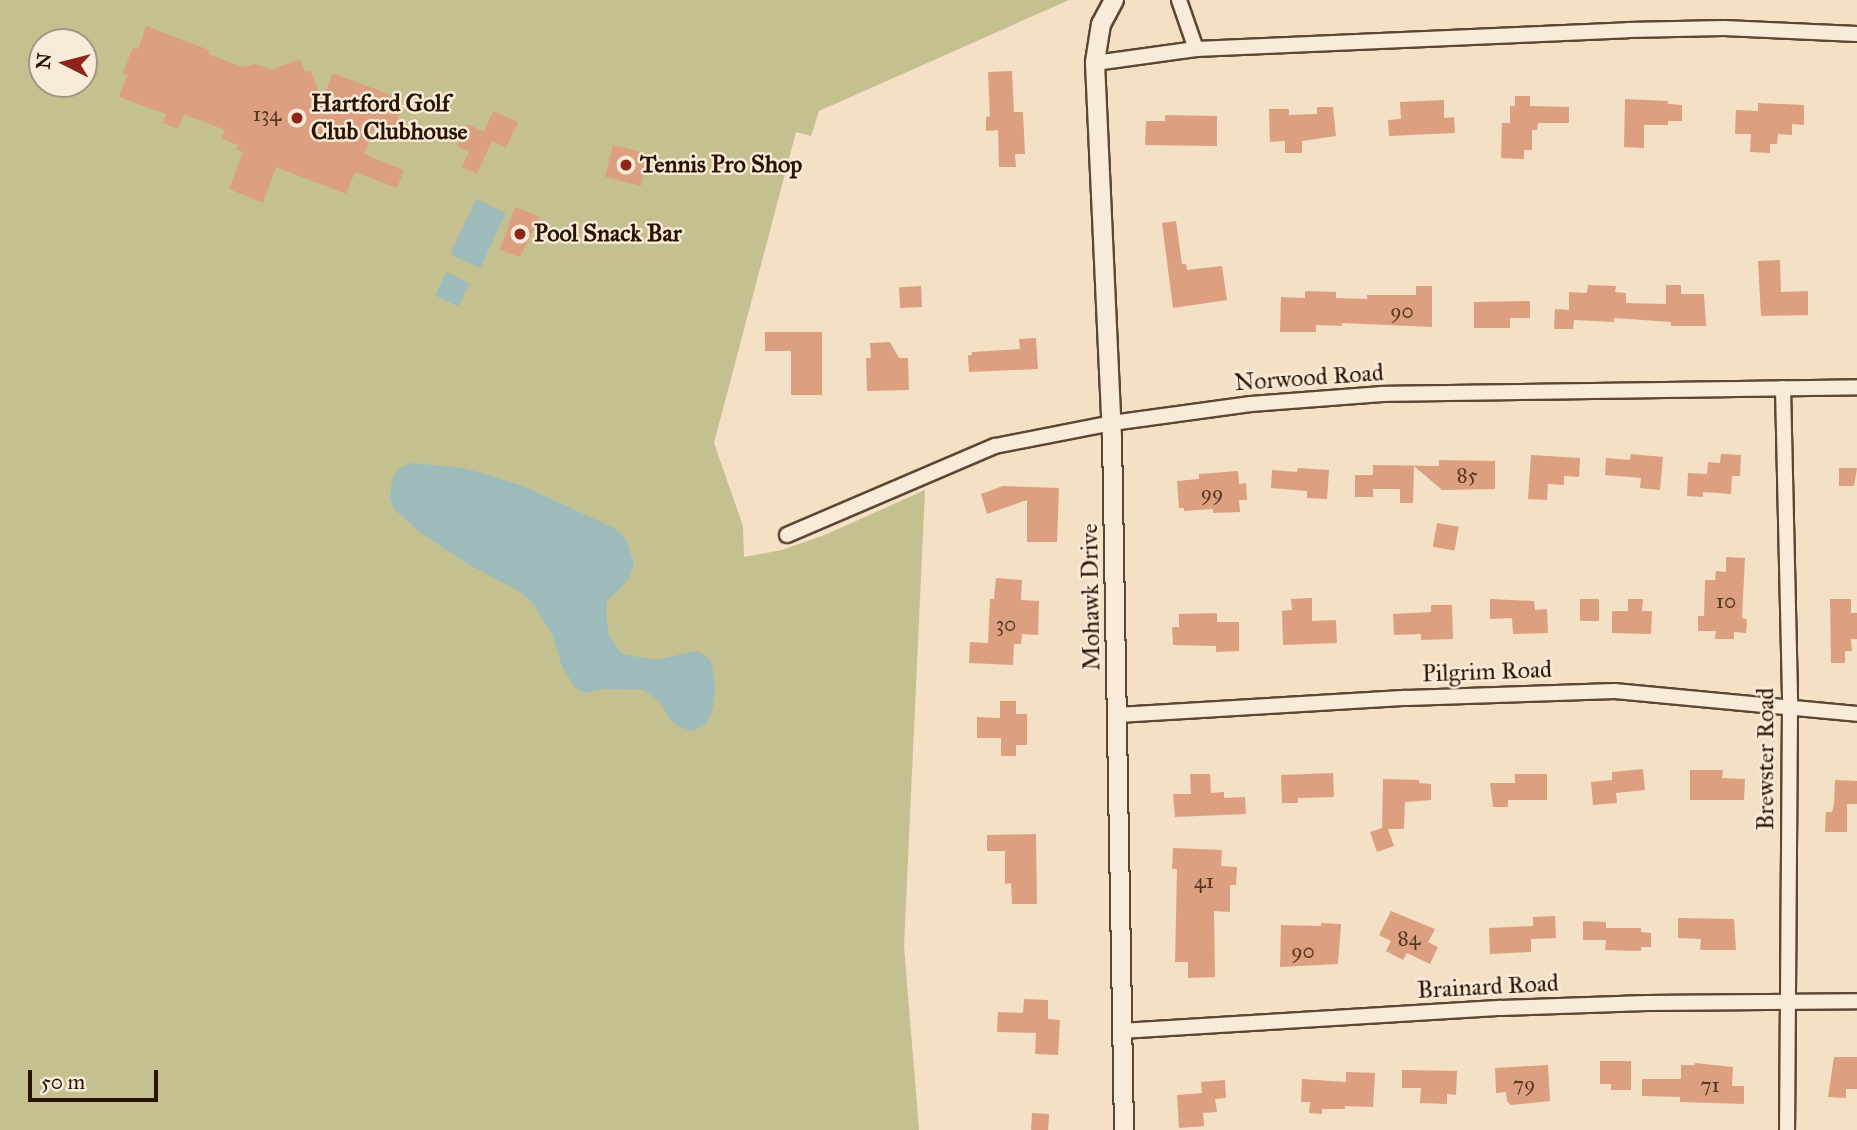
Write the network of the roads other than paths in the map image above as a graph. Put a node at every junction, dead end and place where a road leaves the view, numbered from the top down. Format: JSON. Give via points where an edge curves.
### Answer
{"nodes":[{"id":1,"x":1114,"y":0,"type":"edge"},
{"id":2,"x":1180,"y":0,"type":"edge"},
{"id":3,"x":1857,"y":34,"type":"edge"},
{"id":4,"x":1196,"y":49,"type":"junction"},
{"id":5,"x":1095,"y":63,"type":"junction"},
{"id":6,"x":1857,"y":387,"type":"edge"},
{"id":7,"x":1783,"y":388,"type":"junction"},
{"id":8,"x":1112,"y":423,"type":"junction"},
{"id":9,"x":787,"y":535,"type":"dead end"},
{"id":10,"x":1790,"y":707,"type":"junction"},
{"id":11,"x":1857,"y":714,"type":"edge"},
{"id":12,"x":1118,"y":715,"type":"junction"},
{"id":13,"x":1787,"y":1001,"type":"junction"},
{"id":14,"x":1857,"y":1001,"type":"edge"},
{"id":15,"x":1121,"y":1031,"type":"junction"},
{"id":16,"x":1124,"y":1130,"type":"edge"},
{"id":17,"x":1787,"y":1130,"type":"edge"}],
"edges":[{"from":1,"to":5,"type":"street","name":"Mohawk Drive","via":[[1101,24]]},
{"from":2,"to":4,"type":"street"},
{"from":3,"to":4,"type":"street","via":[[1724,28],[1628,30]]},
{"from":4,"to":5,"type":"street"},
{"from":5,"to":8,"type":"street","name":"Mohawk Drive"},
{"from":6,"to":7,"type":"street","name":"Norwood Road"},
{"from":7,"to":8,"type":"street","name":"Norwood Road","via":[[1383,394],[1251,404]]},
{"from":7,"to":10,"type":"street","name":"Brewster Road"},
{"from":8,"to":9,"type":"street","name":"Norwood Road","via":[[995,446]]},
{"from":8,"to":12,"type":"street","name":"Mohawk Drive"},
{"from":10,"to":11,"type":"street","name":"Pilgrim Road"},
{"from":10,"to":12,"type":"street","name":"Pilgrim Road","via":[[1615,691]]},
{"from":10,"to":13,"type":"street","name":"Brewster Road"},
{"from":12,"to":15,"type":"street","name":"Mohawk Drive"},
{"from":13,"to":14,"type":"street","name":"Brainard Road"},
{"from":13,"to":15,"type":"street","name":"Brainard Road","via":[[1501,1008]]},
{"from":13,"to":17,"type":"street","name":"Brewster Road"},
{"from":15,"to":16,"type":"street","name":"Mohawk Drive"}]}
